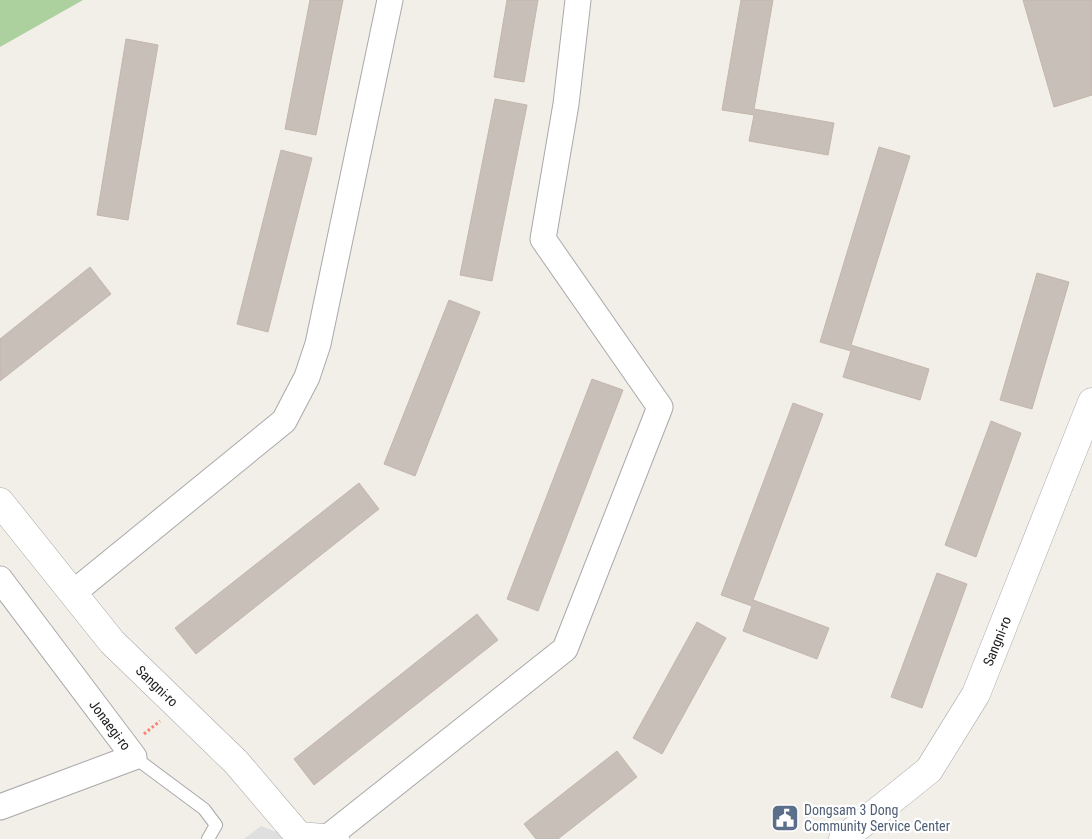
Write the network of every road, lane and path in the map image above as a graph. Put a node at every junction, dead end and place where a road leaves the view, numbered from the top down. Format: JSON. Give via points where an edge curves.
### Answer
{"nodes":[{"id":1,"x":390,"y":0,"type":"edge"},
{"id":2,"x":578,"y":0,"type":"edge"},
{"id":3,"x":1092,"y":402,"type":"edge"},
{"id":4,"x":0,"y":502,"type":"edge"},
{"id":5,"x":0,"y":579,"type":"edge"},
{"id":6,"x":73,"y":593,"type":"junction"},
{"id":7,"x":178,"y":706,"type":"junction"},
{"id":8,"x":130,"y":753,"type":"junction"},
{"id":9,"x":0,"y":807,"type":"edge"},
{"id":10,"x":298,"y":838,"type":"edge"},
{"id":11,"x":331,"y":838,"type":"edge"},
{"id":12,"x":208,"y":839,"type":"edge"},
{"id":13,"x":843,"y":839,"type":"edge"}],
"edges":[{"from":1,"to":6,"type":"street","via":[[318,344],[307,377],[284,421]]},
{"from":2,"to":11,"type":"street","via":[[566,104],[543,239],[660,407],[565,649]]},
{"from":3,"to":13,"type":"street","name":"Sangni-ro","via":[[976,694],[929,770]]},
{"from":4,"to":6,"type":"street","name":"Sangni-ro"},
{"from":5,"to":8,"type":"street","name":"Jonaegi-ro"},
{"from":6,"to":7,"type":"street","name":"Sangni-ro","via":[[112,642]]},
{"from":7,"to":8,"type":"path"},
{"from":7,"to":10,"type":"street","name":"Sangni-ro","via":[[236,762]]},
{"from":8,"to":9,"type":"street","name":"Jonaegi-ro"},
{"from":8,"to":12,"type":"lane","via":[[204,808],[216,825]]},
{"from":10,"to":11,"type":"street","name":"Sangni-ro"}]}
